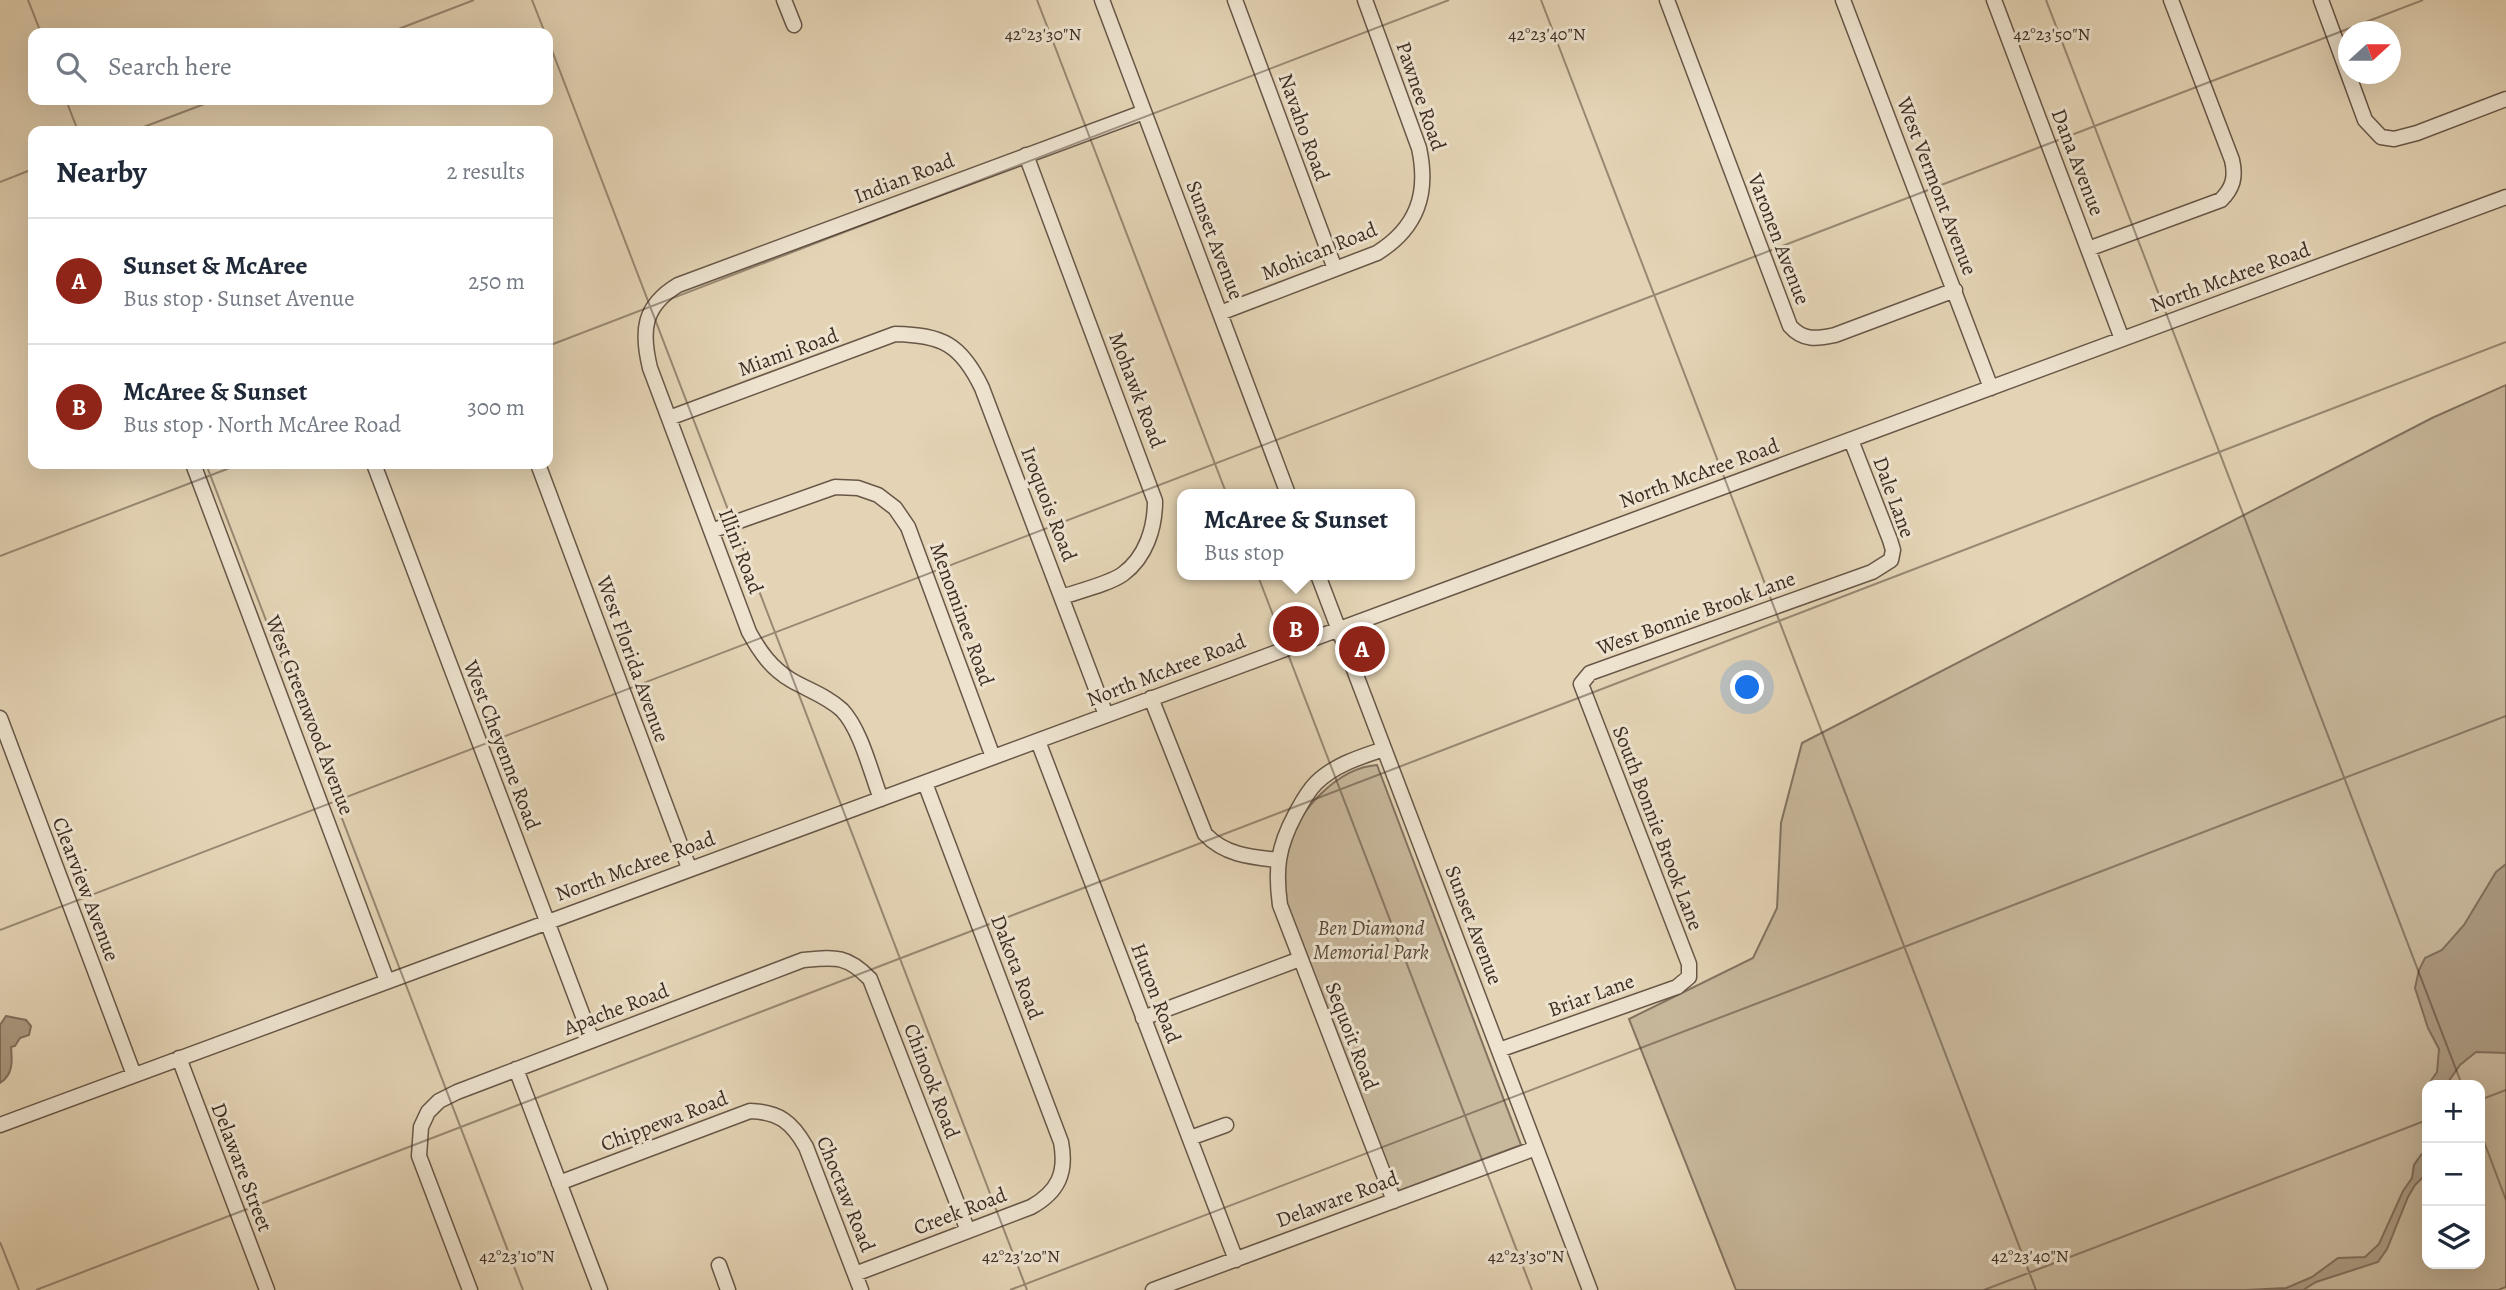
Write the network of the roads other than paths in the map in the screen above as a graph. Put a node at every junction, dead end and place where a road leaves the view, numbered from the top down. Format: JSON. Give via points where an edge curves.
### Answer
{"nodes":[{"id":1,"x":784,"y":0,"type":"edge"},
{"id":2,"x":1102,"y":0,"type":"edge"},
{"id":3,"x":1235,"y":0,"type":"edge"},
{"id":4,"x":1365,"y":0,"type":"edge"},
{"id":5,"x":1667,"y":0,"type":"edge"},
{"id":6,"x":1843,"y":0,"type":"edge"},
{"id":7,"x":1994,"y":0,"type":"edge"},
{"id":8,"x":2171,"y":0,"type":"edge"},
{"id":9,"x":2320,"y":0,"type":"edge"},
{"id":10,"x":794,"y":25,"type":"dead end"},
{"id":11,"x":2506,"y":99,"type":"edge"},
{"id":12,"x":1144,"y":112,"type":"junction"},
{"id":13,"x":1026,"y":155,"type":"junction"},
{"id":14,"x":2506,"y":197,"type":"edge"},
{"id":15,"x":1418,"y":208,"type":"joint"},
{"id":16,"x":2088,"y":249,"type":"junction"},
{"id":17,"x":1335,"y":269,"type":"junction"},
{"id":18,"x":678,"y":285,"type":"joint"},
{"id":19,"x":1955,"y":290,"type":"junction"},
{"id":20,"x":1220,"y":313,"type":"junction"},
{"id":21,"x":923,"y":335,"type":"joint"},
{"id":22,"x":2122,"y":339,"type":"junction"},
{"id":23,"x":1991,"y":388,"type":"junction"},
{"id":24,"x":669,"y":418,"type":"junction"},
{"id":25,"x":1850,"y":440,"type":"junction"},
{"id":26,"x":195,"y":469,"type":"edge"},
{"id":27,"x":376,"y":469,"type":"edge"},
{"id":28,"x":540,"y":469,"type":"edge"},
{"id":29,"x":1286,"y":489,"type":"edge"},
{"id":30,"x":711,"y":531,"type":"junction"},
{"id":31,"x":1320,"y":580,"type":"edge"},
{"id":32,"x":1845,"y":582,"type":"joint"},
{"id":33,"x":1062,"y":597,"type":"junction"},
{"id":34,"x":1339,"y":628,"type":"junction"},
{"id":35,"x":1151,"y":698,"type":"junction"},
{"id":36,"x":1585,"y":699,"type":"joint"},
{"id":37,"x":1106,"y":715,"type":"junction"},
{"id":38,"x":0,"y":718,"type":"edge"},
{"id":39,"x":1038,"y":741,"type":"junction"},
{"id":40,"x":1384,"y":748,"type":"junction"},
{"id":41,"x":993,"y":757,"type":"junction"},
{"id":42,"x":925,"y":783,"type":"junction"},
{"id":43,"x":881,"y":799,"type":"junction"},
{"id":44,"x":1278,"y":860,"type":"junction"},
{"id":45,"x":689,"y":869,"type":"junction"},
{"id":46,"x":546,"y":921,"type":"junction"},
{"id":47,"x":842,"y":958,"type":"joint"},
{"id":48,"x":1300,"y":958,"type":"junction"},
{"id":49,"x":1690,"y":972,"type":"joint"},
{"id":50,"x":387,"y":981,"type":"junction"},
{"id":51,"x":1143,"y":1018,"type":"junction"},
{"id":52,"x":592,"y":1041,"type":"junction"},
{"id":53,"x":1499,"y":1051,"type":"junction"},
{"id":54,"x":179,"y":1058,"type":"junction"},
{"id":55,"x":516,"y":1069,"type":"junction"},
{"id":56,"x":134,"y":1075,"type":"junction"},
{"id":57,"x":783,"y":1119,"type":"joint"},
{"id":58,"x":0,"y":1125,"type":"edge"},
{"id":59,"x":1226,"y":1125,"type":"dead end"},
{"id":60,"x":1190,"y":1138,"type":"junction"},
{"id":61,"x":1536,"y":1148,"type":"junction"},
{"id":62,"x":1064,"y":1167,"type":"joint"},
{"id":63,"x":559,"y":1183,"type":"junction"},
{"id":64,"x":1394,"y":1201,"type":"junction"},
{"id":65,"x":968,"y":1231,"type":"junction"},
{"id":66,"x":1236,"y":1259,"type":"junction"},
{"id":67,"x":719,"y":1265,"type":"dead end"},
{"id":68,"x":855,"y":1274,"type":"junction"},
{"id":69,"x":267,"y":1290,"type":"edge"},
{"id":70,"x":470,"y":1290,"type":"edge"},
{"id":71,"x":600,"y":1290,"type":"edge"},
{"id":72,"x":728,"y":1290,"type":"edge"},
{"id":73,"x":861,"y":1290,"type":"edge"},
{"id":74,"x":1153,"y":1290,"type":"edge"},
{"id":75,"x":1590,"y":1290,"type":"edge"}],
"edges":[{"from":1,"to":10,"type":"street"},
{"from":2,"to":12,"type":"street","name":"Sunset Avenue"},
{"from":3,"to":17,"type":"street","name":"Navaho Road"},
{"from":4,"to":15,"type":"street","name":"Pawnee Road","via":[[1419,148],[1424,169]]},
{"from":5,"to":19,"type":"street","name":"Varonen Avenue","via":[[1796,334],[1808,339],[1835,335]]},
{"from":6,"to":19,"type":"street","name":"West Vermont Avenue"},
{"from":7,"to":16,"type":"street","name":"Dana Avenue"},
{"from":8,"to":16,"type":"street","via":[[2232,160],[2234,182],[2221,200]]},
{"from":9,"to":11,"type":"street","via":[[2364,120],[2381,137],[2395,139],[2417,133]]},
{"from":12,"to":13,"type":"street","name":"Indian Road"},
{"from":12,"to":20,"type":"street","name":"Sunset Avenue"},
{"from":13,"to":18,"type":"street","name":"Indian Road"},
{"from":13,"to":33,"type":"street","name":"Mohawk Road","via":[[1155,501],[1151,534],[1135,563],[1122,575]]},
{"from":14,"to":22,"type":"street","name":"North McAree Road"},
{"from":15,"to":17,"type":"street","name":"Mohican Road","via":[[1394,242]]},
{"from":16,"to":22,"type":"street","name":"Dana Avenue"},
{"from":17,"to":20,"type":"street","name":"Mohican Road"},
{"from":18,"to":24,"type":"street","name":"Illini Road","via":[[657,302],[644,335],[650,368]]},
{"from":19,"to":23,"type":"street","name":"West Vermont Avenue"},
{"from":20,"to":29,"type":"street","name":"Sunset Avenue"},
{"from":21,"to":24,"type":"street","name":"Miami Road","via":[[895,334]]},
{"from":21,"to":33,"type":"street","name":"Iroquois Road","via":[[955,349],[972,367]]},
{"from":22,"to":23,"type":"street","name":"North McAree Road"},
{"from":23,"to":25,"type":"street","name":"North McAree Road"},
{"from":24,"to":30,"type":"street","name":"Illini Road"},
{"from":25,"to":32,"type":"street","name":"Dale Lane","via":[[1893,550],[1885,566]]},
{"from":25,"to":34,"type":"street","name":"North McAree Road"},
{"from":26,"to":50,"type":"street","name":"West Greenwood Avenue"},
{"from":27,"to":46,"type":"street","name":"West Cheyenne Road"},
{"from":28,"to":45,"type":"street","name":"West Florida Avenue"},
{"from":30,"to":41,"type":"street","name":"Menominee Road","via":[[835,487],[858,488],[895,508],[908,527]]},
{"from":30,"to":43,"type":"street","name":"Illini Road","via":[[759,650],[774,668],[830,699],[844,713]]},
{"from":31,"to":34,"type":"street","name":"Sunset Avenue"},
{"from":32,"to":36,"type":"street","name":"West Bonnie Brook Lane","via":[[1590,673],[1581,684]]},
{"from":33,"to":37,"type":"street","name":"Iroquois Road"},
{"from":34,"to":35,"type":"street","name":"North McAree Road"},
{"from":34,"to":40,"type":"street","name":"Sunset Avenue"},
{"from":35,"to":37,"type":"street","name":"North McAree Road"},
{"from":35,"to":44,"type":"street","via":[[1205,834],[1215,845],[1241,856]]},
{"from":36,"to":49,"type":"street","name":"South Bonnie Brook Lane"},
{"from":37,"to":39,"type":"street","name":"North McAree Road"},
{"from":38,"to":56,"type":"street","name":"Clearview Avenue"},
{"from":39,"to":41,"type":"street","name":"North McAree Road"},
{"from":39,"to":51,"type":"street","name":"Huron Road"},
{"from":40,"to":44,"type":"street","name":"Sequoit Road","via":[[1354,759],[1316,783],[1291,823]]},
{"from":40,"to":53,"type":"street","name":"Sunset Avenue"},
{"from":41,"to":42,"type":"street","name":"North McAree Road"},
{"from":42,"to":43,"type":"street","name":"North McAree Road"},
{"from":42,"to":62,"type":"street","name":"Dakota Road","via":[[1061,1142]]},
{"from":43,"to":45,"type":"street","name":"North McAree Road"},
{"from":44,"to":48,"type":"street","name":"Sequoit Road","via":[[1280,905]]},
{"from":45,"to":46,"type":"street","name":"North McAree Road"},
{"from":46,"to":50,"type":"street","name":"North McAree Road"},
{"from":46,"to":52,"type":"street","name":"West Cheyenne Road"},
{"from":47,"to":52,"type":"street","name":"Apache Road","via":[[803,960]]},
{"from":47,"to":65,"type":"street","name":"Chinook Road","via":[[864,974],[877,994]]},
{"from":48,"to":51,"type":"street"},
{"from":48,"to":64,"type":"street","name":"Sequoit Road"},
{"from":49,"to":53,"type":"street","name":"Briar Lane","via":[[1686,982],[1677,987]]},
{"from":50,"to":54,"type":"street","name":"North McAree Road"},
{"from":51,"to":60,"type":"street","name":"Huron Road"},
{"from":52,"to":55,"type":"street","name":"Apache Road"},
{"from":53,"to":61,"type":"street","name":"Sunset Avenue"},
{"from":54,"to":56,"type":"street","name":"North McAree Road"},
{"from":54,"to":69,"type":"street","name":"Delaware Street"},
{"from":55,"to":63,"type":"street"},
{"from":55,"to":70,"type":"street","name":"Apache Road","via":[[439,1101],[421,1127],[419,1156]]},
{"from":56,"to":58,"type":"street","name":"North McAree Road"},
{"from":57,"to":63,"type":"street","name":"Chippewa Road","via":[[750,1111]]},
{"from":57,"to":68,"type":"street","name":"Choctaw Road","via":[[806,1147]]},
{"from":59,"to":60,"type":"street"},
{"from":60,"to":66,"type":"street","name":"Huron Road"},
{"from":61,"to":64,"type":"street","name":"Delaware Road"},
{"from":61,"to":75,"type":"street","name":"Sunset Avenue"},
{"from":62,"to":65,"type":"street","name":"Creek Road","via":[[1042,1200]]},
{"from":63,"to":71,"type":"street"},
{"from":64,"to":66,"type":"street","name":"Delaware Road"},
{"from":65,"to":68,"type":"street","name":"Creek Road"},
{"from":66,"to":74,"type":"street","name":"Delaware Road"},
{"from":67,"to":72,"type":"street"},
{"from":68,"to":73,"type":"street","name":"Choctaw Road"}]}
